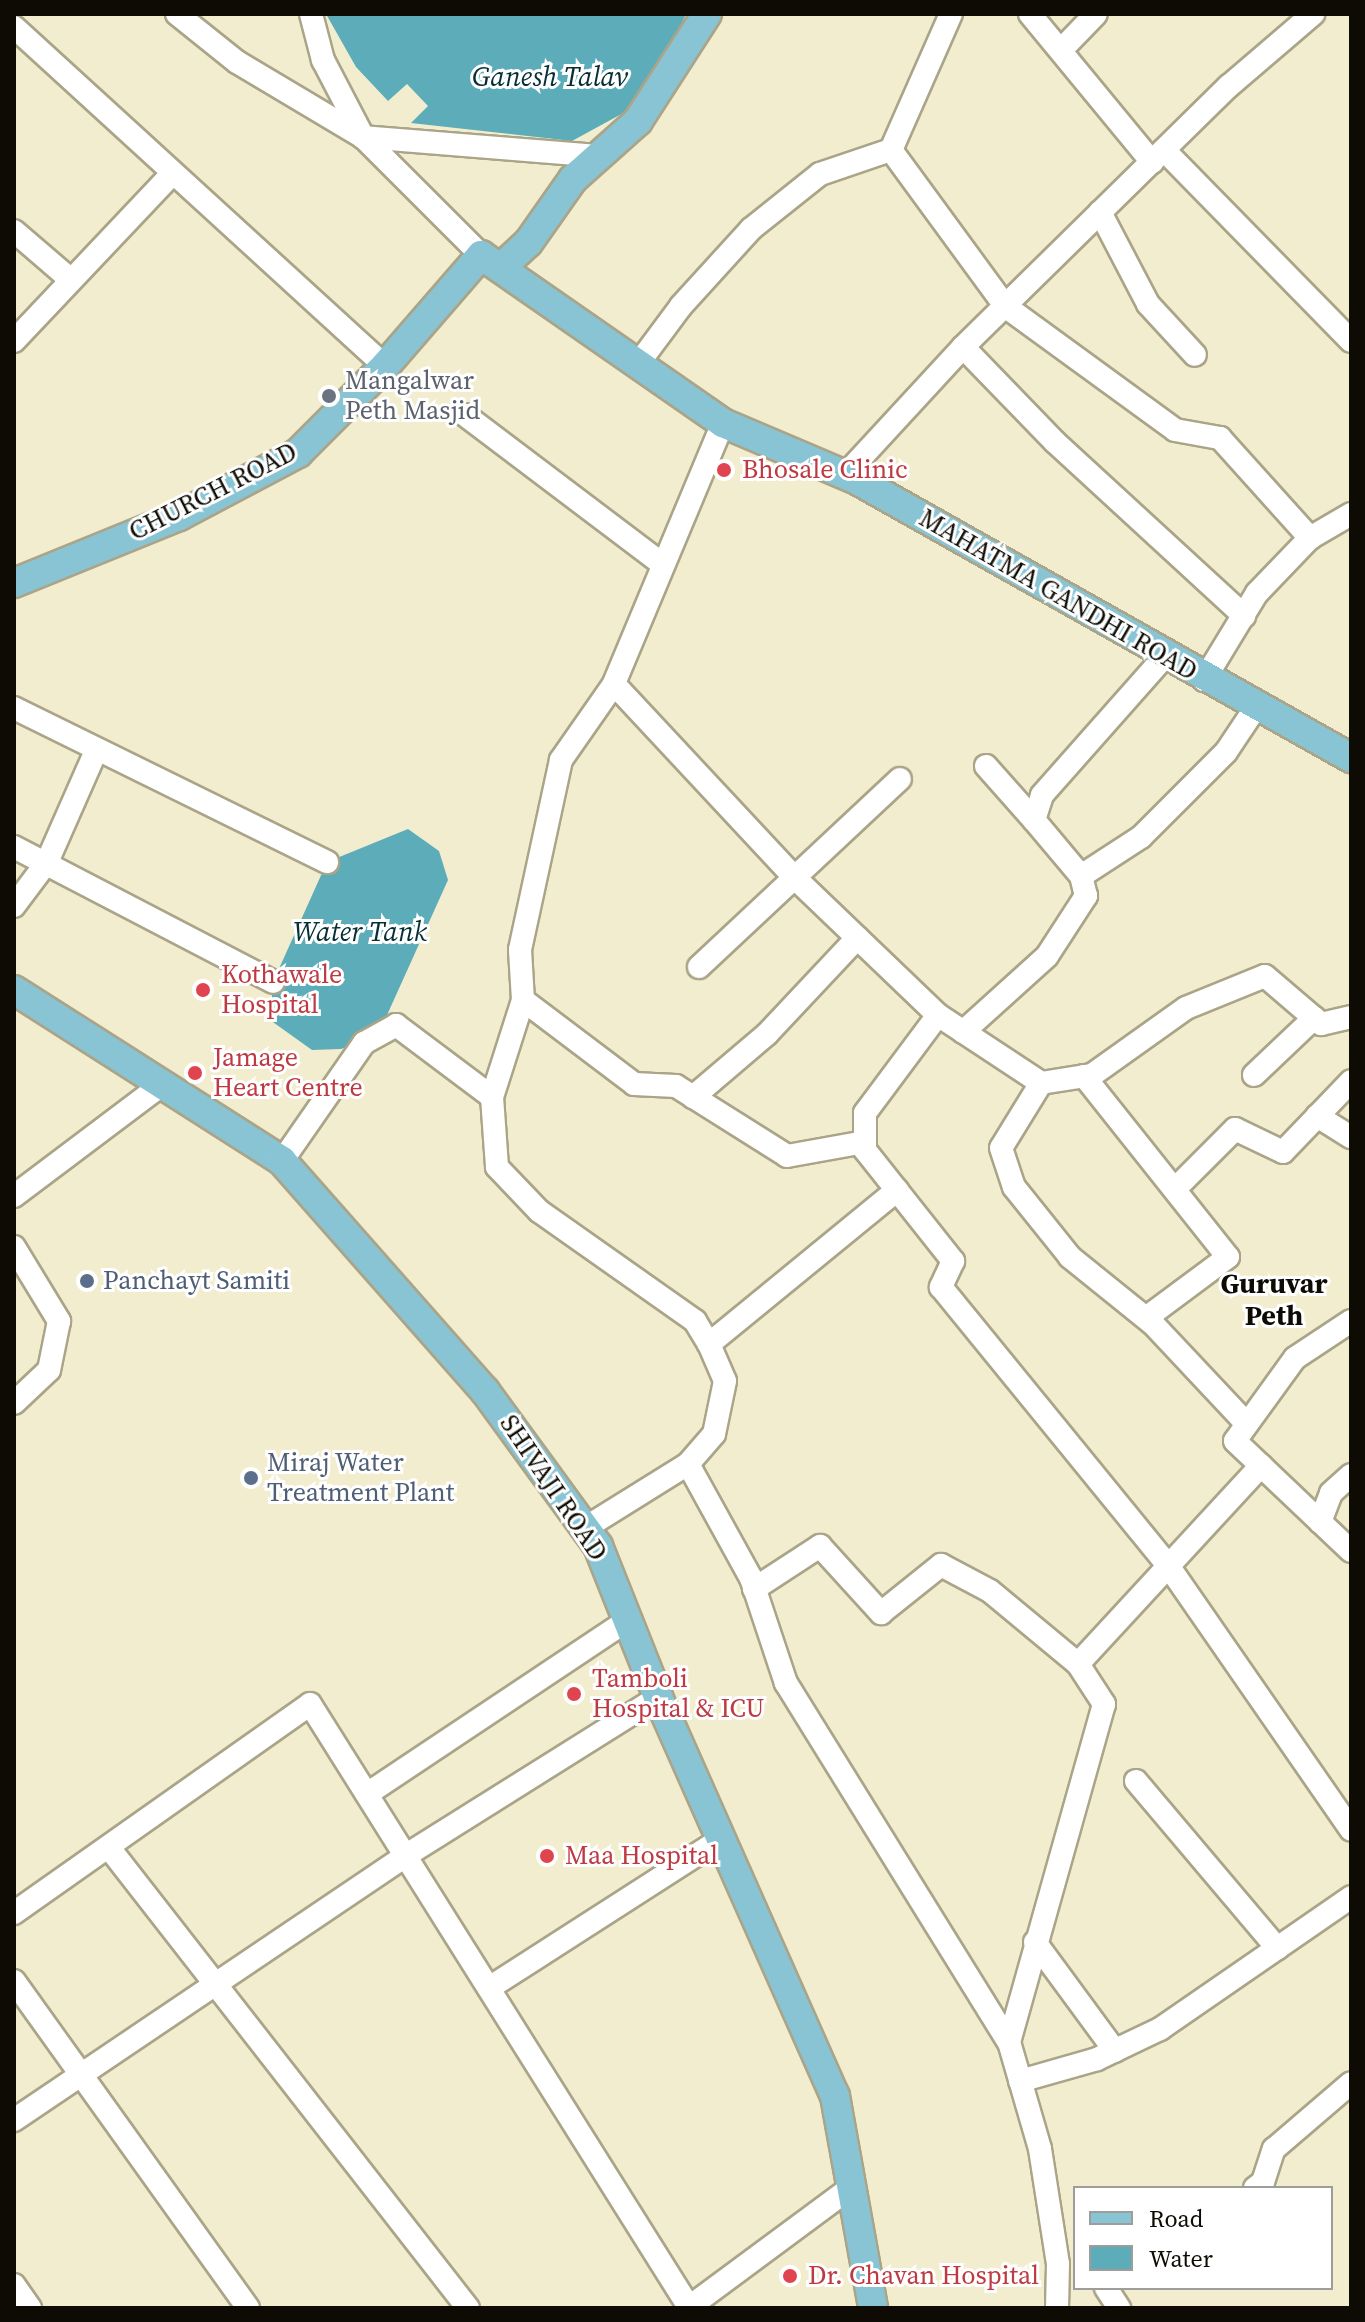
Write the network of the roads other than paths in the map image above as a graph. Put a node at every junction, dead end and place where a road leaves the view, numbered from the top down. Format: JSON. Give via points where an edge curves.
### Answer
{"nodes":[{"id":1,"x":177,"y":14,"type":"edge"},
{"id":2,"x":311,"y":14,"type":"edge"},
{"id":3,"x":707,"y":14,"type":"edge"},
{"id":4,"x":951,"y":14,"type":"edge"},
{"id":5,"x":1030,"y":14,"type":"edge"},
{"id":6,"x":1096,"y":14,"type":"edge"},
{"id":7,"x":1313,"y":14,"type":"edge"},
{"id":8,"x":14,"y":27,"type":"edge"},
{"id":9,"x":1063,"y":48,"type":"junction"},
{"id":10,"x":341,"y":94,"type":"junction"},
{"id":11,"x":294,"y":95,"type":"junction"},
{"id":12,"x":363,"y":137,"type":"junction"},
{"id":13,"x":891,"y":150,"type":"junction"},
{"id":14,"x":599,"y":156,"type":"junction"},
{"id":15,"x":1158,"y":156,"type":"junction"},
{"id":16,"x":173,"y":173,"type":"junction"},
{"id":17,"x":1100,"y":212,"type":"junction"},
{"id":18,"x":14,"y":231,"type":"edge"},
{"id":19,"x":492,"y":260,"type":"junction"},
{"id":20,"x":71,"y":280,"type":"junction"},
{"id":21,"x":1005,"y":306,"type":"junction"},
{"id":22,"x":14,"y":341,"type":"edge"},
{"id":23,"x":1351,"y":341,"type":"edge"},
{"id":24,"x":963,"y":347,"type":"junction"},
{"id":25,"x":1195,"y":355,"type":"dead end"},
{"id":26,"x":638,"y":364,"type":"junction"},
{"id":27,"x":385,"y":366,"type":"junction"},
{"id":28,"x":465,"y":415,"type":"dead end"},
{"id":29,"x":723,"y":423,"type":"junction"},
{"id":30,"x":845,"y":475,"type":"junction"},
{"id":31,"x":1351,"y":514,"type":"edge"},
{"id":32,"x":1310,"y":538,"type":"junction"},
{"id":33,"x":663,"y":565,"type":"junction"},
{"id":34,"x":14,"y":583,"type":"edge"},
{"id":35,"x":1244,"y":616,"type":"junction"},
{"id":36,"x":1164,"y":657,"type":"junction"},
{"id":37,"x":1204,"y":680,"type":"junction"},
{"id":38,"x":614,"y":684,"type":"junction"},
{"id":39,"x":1256,"y":707,"type":"junction"},
{"id":40,"x":14,"y":708,"type":"edge"},
{"id":41,"x":96,"y":751,"type":"junction"},
{"id":42,"x":1351,"y":758,"type":"edge"},
{"id":43,"x":986,"y":766,"type":"dead end"},
{"id":44,"x":900,"y":779,"type":"dead end"},
{"id":45,"x":1034,"y":820,"type":"junction"},
{"id":46,"x":14,"y":847,"type":"edge"},
{"id":47,"x":47,"y":862,"type":"junction"},
{"id":48,"x":327,"y":862,"type":"dead end"},
{"id":49,"x":1081,"y":876,"type":"junction"},
{"id":50,"x":795,"y":878,"type":"junction"},
{"id":51,"x":14,"y":906,"type":"edge"},
{"id":52,"x":857,"y":938,"type":"junction"},
{"id":53,"x":699,"y":967,"type":"dead end"},
{"id":54,"x":273,"y":982,"type":"dead end"},
{"id":55,"x":14,"y":990,"type":"edge"},
{"id":56,"x":523,"y":1000,"type":"junction"},
{"id":57,"x":938,"y":1015,"type":"junction"},
{"id":58,"x":1351,"y":1017,"type":"edge"},
{"id":59,"x":1314,"y":1018,"type":"junction"},
{"id":60,"x":963,"y":1032,"type":"junction"},
{"id":61,"x":1254,"y":1075,"type":"dead end"},
{"id":62,"x":1084,"y":1076,"type":"junction"},
{"id":63,"x":1351,"y":1081,"type":"edge"},
{"id":64,"x":164,"y":1083,"type":"junction"},
{"id":65,"x":1041,"y":1083,"type":"junction"},
{"id":66,"x":492,"y":1097,"type":"junction"},
{"id":67,"x":693,"y":1097,"type":"junction"},
{"id":68,"x":1317,"y":1116,"type":"junction"},
{"id":69,"x":1351,"y":1137,"type":"edge"},
{"id":70,"x":865,"y":1142,"type":"junction"},
{"id":71,"x":282,"y":1161,"type":"junction"},
{"id":72,"x":1175,"y":1189,"type":"junction"},
{"id":73,"x":897,"y":1190,"type":"junction"},
{"id":74,"x":14,"y":1196,"type":"edge"},
{"id":75,"x":14,"y":1247,"type":"edge"},
{"id":76,"x":1146,"y":1318,"type":"junction"},
{"id":77,"x":1351,"y":1321,"type":"edge"},
{"id":78,"x":709,"y":1344,"type":"junction"},
{"id":79,"x":14,"y":1403,"type":"edge"},
{"id":80,"x":1247,"y":1424,"type":"junction"},
{"id":81,"x":688,"y":1464,"type":"junction"},
{"id":82,"x":1261,"y":1466,"type":"junction"},
{"id":83,"x":1351,"y":1475,"type":"edge"},
{"id":84,"x":1320,"y":1522,"type":"junction"},
{"id":85,"x":585,"y":1528,"type":"junction"},
{"id":86,"x":1351,"y":1551,"type":"edge"},
{"id":87,"x":1167,"y":1564,"type":"junction"},
{"id":88,"x":754,"y":1589,"type":"junction"},
{"id":89,"x":629,"y":1619,"type":"junction"},
{"id":90,"x":1078,"y":1664,"type":"junction"},
{"id":91,"x":658,"y":1697,"type":"junction"},
{"id":92,"x":1136,"y":1781,"type":"dead end"},
{"id":93,"x":367,"y":1794,"type":"junction"},
{"id":94,"x":1351,"y":1830,"type":"edge"},
{"id":95,"x":723,"y":1838,"type":"junction"},
{"id":96,"x":110,"y":1849,"type":"junction"},
{"id":97,"x":405,"y":1856,"type":"junction"},
{"id":98,"x":1351,"y":1897,"type":"edge"},
{"id":99,"x":14,"y":1913,"type":"edge"},
{"id":100,"x":1035,"y":1942,"type":"junction"},
{"id":101,"x":1277,"y":1948,"type":"junction"},
{"id":102,"x":14,"y":1981,"type":"edge"},
{"id":103,"x":216,"y":1987,"type":"junction"},
{"id":104,"x":489,"y":1988,"type":"junction"},
{"id":105,"x":1009,"y":2042,"type":"junction"},
{"id":106,"x":1115,"y":2051,"type":"junction"},
{"id":107,"x":81,"y":2075,"type":"junction"},
{"id":108,"x":1020,"y":2081,"type":"junction"},
{"id":109,"x":1351,"y":2083,"type":"edge"},
{"id":110,"x":14,"y":2120,"type":"edge"},
{"id":111,"x":853,"y":2186,"type":"junction"},
{"id":112,"x":1258,"y":2186,"type":"edge"},
{"id":113,"x":1066,"y":2268,"type":"edge"},
{"id":114,"x":14,"y":2285,"type":"edge"},
{"id":115,"x":1107,"y":2290,"type":"edge"},
{"id":116,"x":30,"y":2308,"type":"edge"},
{"id":117,"x":248,"y":2308,"type":"edge"},
{"id":118,"x":468,"y":2308,"type":"edge"},
{"id":119,"x":688,"y":2308,"type":"edge"},
{"id":120,"x":873,"y":2308,"type":"edge"},
{"id":121,"x":1057,"y":2308,"type":"edge"},
{"id":122,"x":1119,"y":2308,"type":"edge"}],
"edges":[{"from":1,"to":11,"type":"street","via":[[237,62]]},
{"from":2,"to":10,"type":"street","via":[[323,60]]},
{"from":3,"to":14,"type":"main road","name":"CHURCH ROAD","via":[[638,121]]},
{"from":4,"to":13,"type":"street"},
{"from":5,"to":9,"type":"street"},
{"from":6,"to":9,"type":"street"},
{"from":7,"to":15,"type":"street"},
{"from":8,"to":16,"type":"street"},
{"from":9,"to":15,"type":"street"},
{"from":10,"to":11,"type":"street"},
{"from":10,"to":12,"type":"street"},
{"from":11,"to":12,"type":"street"},
{"from":12,"to":14,"type":"street"},
{"from":12,"to":19,"type":"street"},
{"from":13,"to":21,"type":"street"},
{"from":13,"to":26,"type":"street","via":[[820,174],[751,229],[681,306]]},
{"from":14,"to":19,"type":"main road","name":"CHURCH ROAD","via":[[573,179],[528,243]]},
{"from":15,"to":17,"type":"street"},
{"from":15,"to":23,"type":"street"},
{"from":16,"to":20,"type":"street"},
{"from":16,"to":27,"type":"street"},
{"from":17,"to":21,"type":"street"},
{"from":17,"to":25,"type":"street","via":[[1148,304]]},
{"from":18,"to":20,"type":"street"},
{"from":19,"to":26,"type":"main road","name":"MAHATMA GANDHI ROAD"},
{"from":19,"to":27,"type":"main road","name":"CHURCH ROAD"},
{"from":20,"to":22,"type":"street"},
{"from":21,"to":24,"type":"street"},
{"from":21,"to":32,"type":"street","via":[[1144,411],[1175,430],[1220,438]]},
{"from":24,"to":30,"type":"street"},
{"from":24,"to":35,"type":"street","via":[[1055,442]]},
{"from":26,"to":29,"type":"main road","name":"MAHATMA GANDHI ROAD"},
{"from":27,"to":34,"type":"main road","name":"CHURCH ROAD","via":[[298,453],[179,516]]},
{"from":28,"to":33,"type":"street"},
{"from":29,"to":30,"type":"main road","name":"MAHATMA GANDHI ROAD"},
{"from":29,"to":33,"type":"street"},
{"from":30,"to":36,"type":"main road","name":"MAHATMA GANDHI ROAD"},
{"from":31,"to":32,"type":"street"},
{"from":32,"to":35,"type":"street","via":[[1257,593]]},
{"from":33,"to":38,"type":"street"},
{"from":35,"to":37,"type":"street"},
{"from":36,"to":37,"type":"main road","name":"MAHATMA GANDHI ROAD"},
{"from":36,"to":45,"type":"street","via":[[1042,795]]},
{"from":37,"to":39,"type":"main road","name":"MAHATMA GANDHI ROAD"},
{"from":38,"to":50,"type":"street"},
{"from":38,"to":56,"type":"street","via":[[561,760],[520,950]]},
{"from":39,"to":42,"type":"main road","name":"MAHATMA GANDHI ROAD"},
{"from":39,"to":49,"type":"street","via":[[1226,752],[1141,837]]},
{"from":40,"to":41,"type":"street"},
{"from":41,"to":47,"type":"street"},
{"from":41,"to":48,"type":"street"},
{"from":43,"to":45,"type":"street"},
{"from":44,"to":50,"type":"street"},
{"from":45,"to":49,"type":"street"},
{"from":46,"to":47,"type":"street"},
{"from":47,"to":51,"type":"street"},
{"from":47,"to":54,"type":"street"},
{"from":49,"to":60,"type":"street","via":[[1086,896],[1047,956]]},
{"from":50,"to":52,"type":"street"},
{"from":50,"to":53,"type":"street"},
{"from":52,"to":57,"type":"street"},
{"from":52,"to":67,"type":"street","via":[[767,1034]]},
{"from":55,"to":64,"type":"main road","name":"SHIVAJI ROAD"},
{"from":56,"to":66,"type":"street"},
{"from":56,"to":67,"type":"street","via":[[634,1084],[676,1086]]},
{"from":57,"to":60,"type":"street"},
{"from":57,"to":70,"type":"street","via":[[865,1113]]},
{"from":58,"to":59,"type":"street","via":[[1321,1024]]},
{"from":59,"to":61,"type":"street"},
{"from":59,"to":62,"type":"street","via":[[1265,976],[1186,1008]]},
{"from":60,"to":65,"type":"street"},
{"from":62,"to":65,"type":"street"},
{"from":62,"to":72,"type":"street"},
{"from":63,"to":68,"type":"street"},
{"from":64,"to":71,"type":"main road","name":"SHIVAJI ROAD"},
{"from":64,"to":74,"type":"street"},
{"from":65,"to":76,"type":"street","via":[[1001,1148],[1014,1187],[1070,1257]]},
{"from":66,"to":71,"type":"street","via":[[396,1025],[364,1043]]},
{"from":66,"to":78,"type":"street","via":[[497,1167],[539,1211],[695,1321]]},
{"from":67,"to":70,"type":"street","via":[[787,1156]]},
{"from":68,"to":69,"type":"street"},
{"from":68,"to":72,"type":"street","via":[[1283,1152],[1235,1129]]},
{"from":70,"to":73,"type":"street","via":[[865,1150]]},
{"from":71,"to":85,"type":"main road","name":"SHIVAJI ROAD","via":[[485,1391]]},
{"from":72,"to":76,"type":"street","via":[[1228,1257]]},
{"from":73,"to":78,"type":"street"},
{"from":73,"to":87,"type":"street","via":[[953,1261],[941,1287]]},
{"from":75,"to":79,"type":"street","via":[[59,1321],[49,1370]]},
{"from":76,"to":80,"type":"street"},
{"from":77,"to":80,"type":"street","via":[[1295,1358]]},
{"from":78,"to":81,"type":"street","via":[[725,1381],[714,1434]]},
{"from":80,"to":82,"type":"street","via":[[1235,1441]]},
{"from":81,"to":85,"type":"street"},
{"from":81,"to":88,"type":"street"},
{"from":82,"to":84,"type":"street"},
{"from":82,"to":87,"type":"street"},
{"from":83,"to":84,"type":"street","via":[[1331,1493]]},
{"from":84,"to":86,"type":"street"},
{"from":85,"to":89,"type":"main road","name":"SHIVAJI ROAD"},
{"from":87,"to":90,"type":"street"},
{"from":87,"to":94,"type":"street"},
{"from":88,"to":90,"type":"street","via":[[820,1546],[881,1613],[941,1565],[990,1591]]},
{"from":88,"to":105,"type":"street","via":[[786,1683]]},
{"from":89,"to":91,"type":"main road","name":"SHIVAJI ROAD"},
{"from":89,"to":93,"type":"street"},
{"from":90,"to":100,"type":"street","via":[[1104,1704]]},
{"from":91,"to":95,"type":"main road","name":"SHIVAJI ROAD"},
{"from":91,"to":97,"type":"street"},
{"from":92,"to":101,"type":"street"},
{"from":93,"to":96,"type":"street","via":[[310,1704]]},
{"from":93,"to":97,"type":"street"},
{"from":95,"to":104,"type":"street"},
{"from":95,"to":111,"type":"main road","name":"SHIVAJI ROAD","via":[[835,2096]]},
{"from":96,"to":99,"type":"street"},
{"from":96,"to":103,"type":"street"},
{"from":97,"to":103,"type":"street"},
{"from":97,"to":104,"type":"street"},
{"from":98,"to":101,"type":"street"},
{"from":100,"to":105,"type":"street"},
{"from":100,"to":106,"type":"street"},
{"from":101,"to":106,"type":"street","via":[[1160,2029]]},
{"from":102,"to":107,"type":"street"},
{"from":103,"to":107,"type":"street"},
{"from":103,"to":118,"type":"street"},
{"from":104,"to":119,"type":"street"},
{"from":105,"to":108,"type":"street"},
{"from":106,"to":108,"type":"street"},
{"from":107,"to":110,"type":"street"},
{"from":107,"to":117,"type":"street"},
{"from":108,"to":113,"type":"street"},
{"from":109,"to":112,"type":"street","via":[[1274,2149]]},
{"from":111,"to":119,"type":"street"},
{"from":111,"to":120,"type":"main road","name":"SHIVAJI ROAD"},
{"from":113,"to":121,"type":"street"},
{"from":114,"to":116,"type":"street"},
{"from":115,"to":122,"type":"street"}]}
